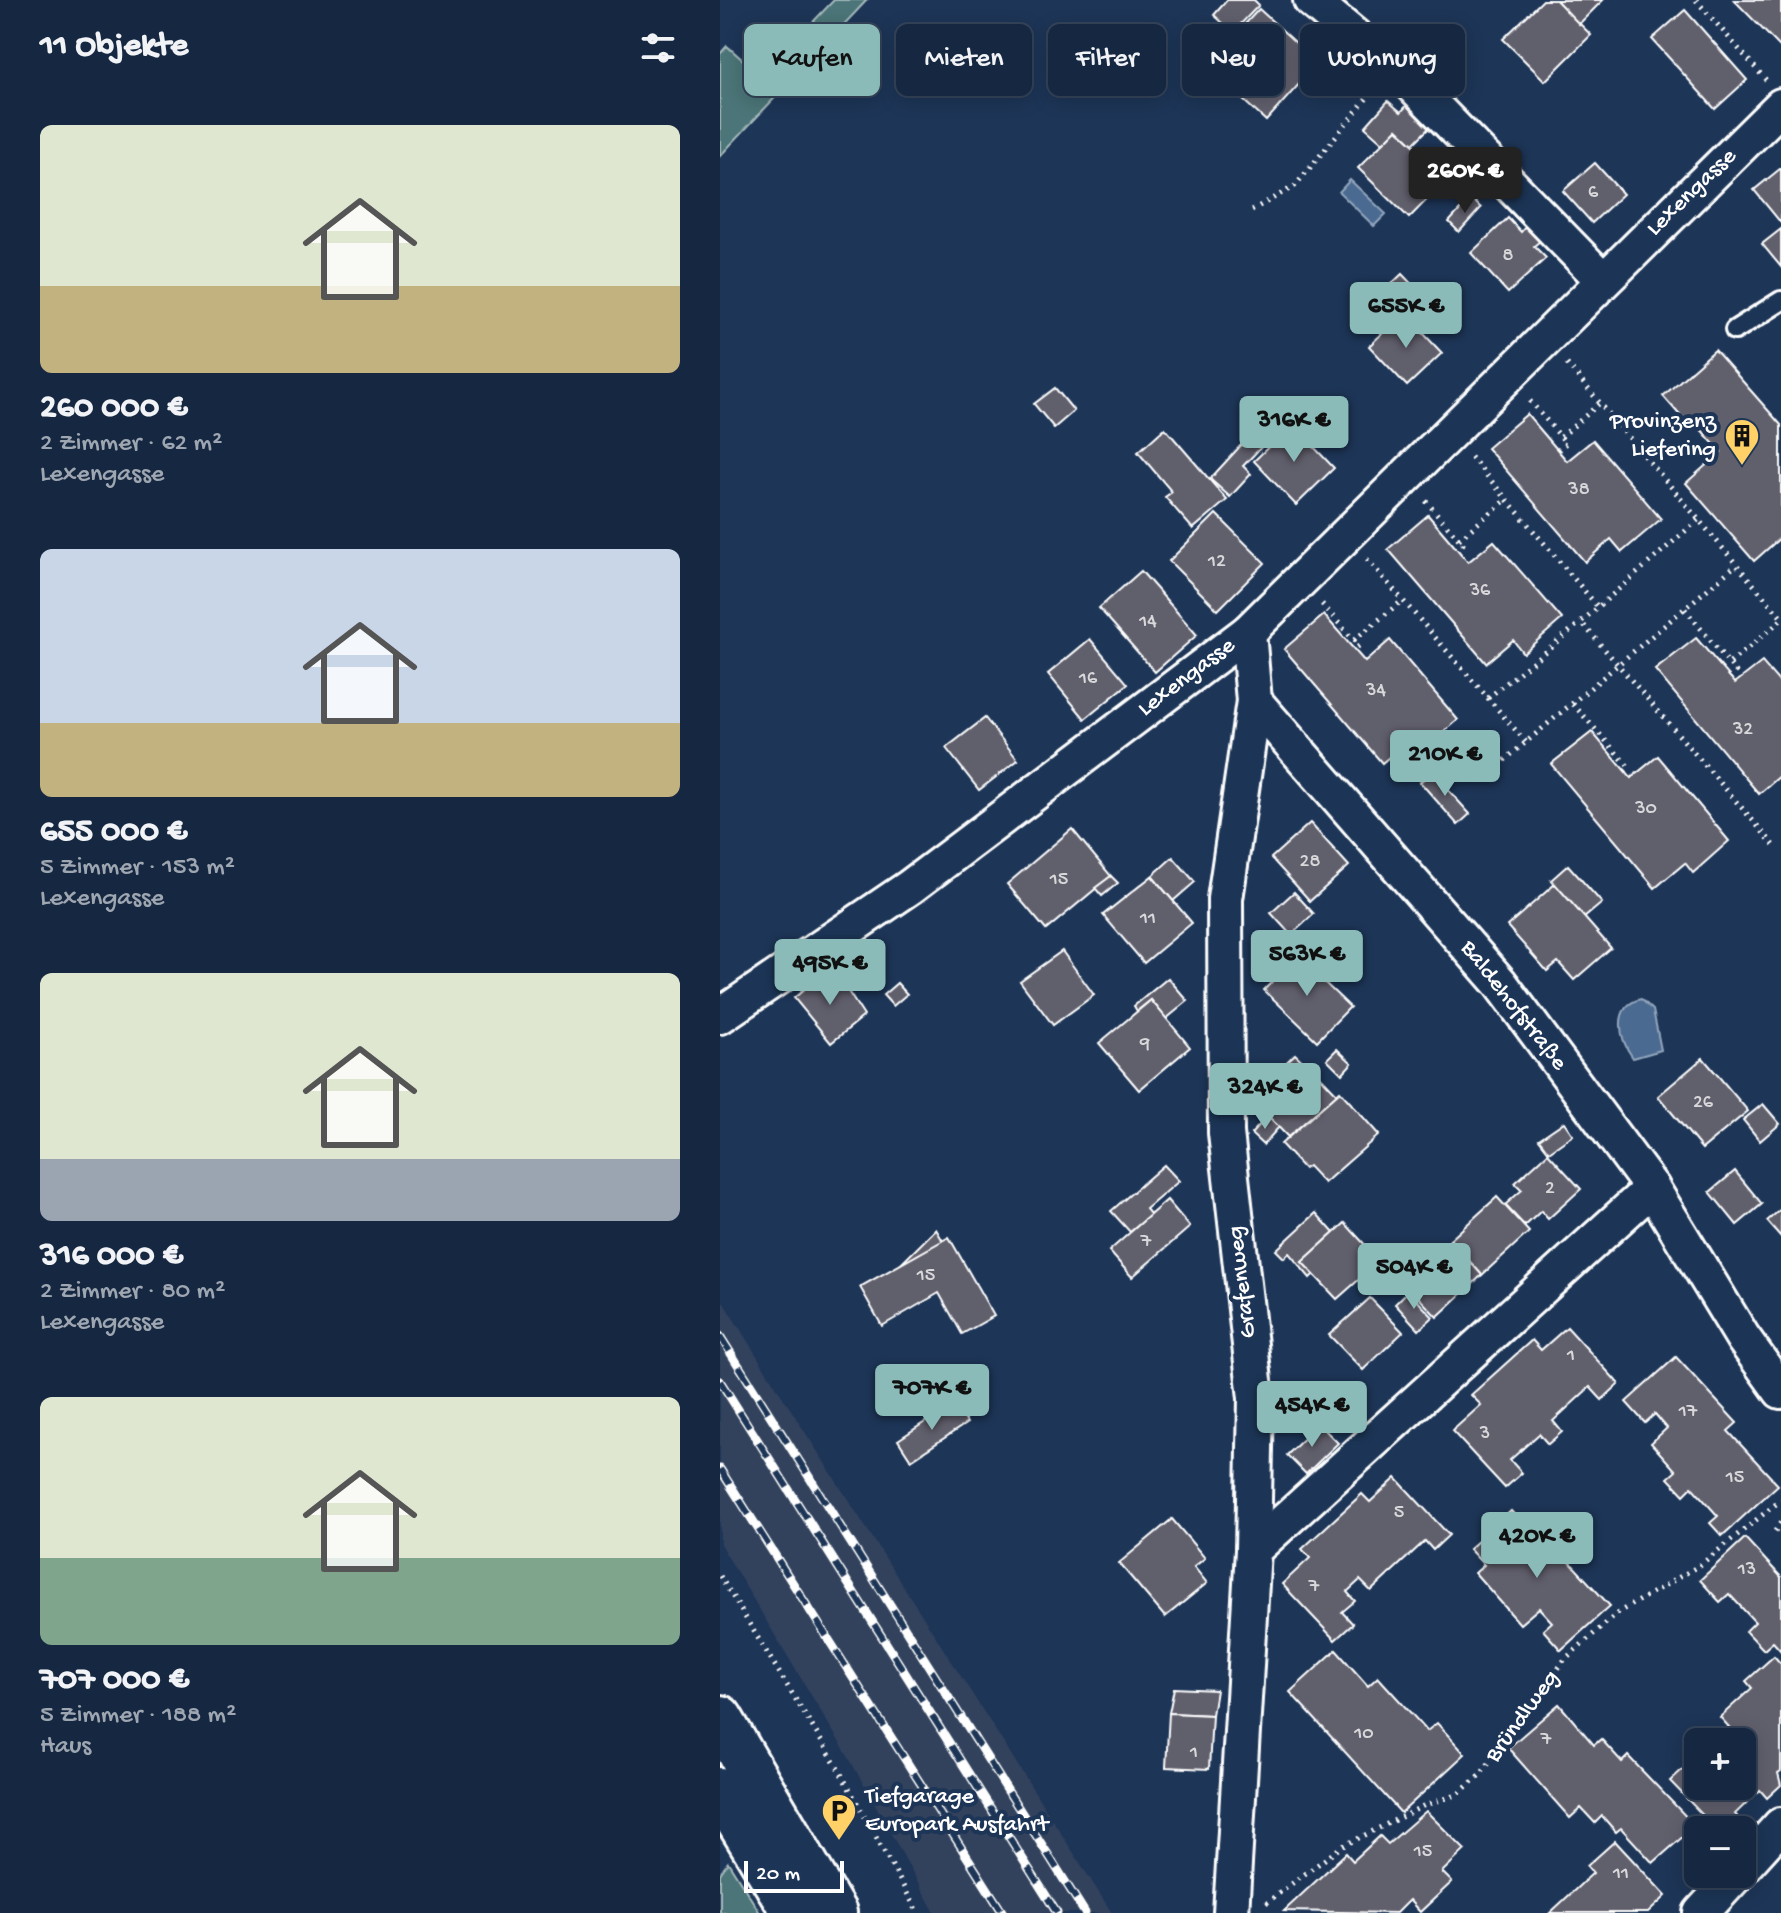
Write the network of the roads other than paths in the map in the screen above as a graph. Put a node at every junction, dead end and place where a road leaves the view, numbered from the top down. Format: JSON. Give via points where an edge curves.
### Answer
{"nodes":[{"id":1,"x":1311,"y":0,"type":"edge"},
{"id":2,"x":1776,"y":96,"type":"edge"},
{"id":3,"x":1603,"y":280,"type":"junction"},
{"id":4,"x":1781,"y":301,"type":"edge"},
{"id":5,"x":1735,"y":330,"type":"dead end"},
{"id":6,"x":1248,"y":632,"type":"junction"},
{"id":7,"x":1254,"y":701,"type":"junction"},
{"id":8,"x":720,"y":1016,"type":"edge"},
{"id":9,"x":1652,"y":1188,"type":"junction"},
{"id":10,"x":1781,"y":1391,"type":"edge"},
{"id":11,"x":1253,"y":1550,"type":"junction"},
{"id":12,"x":720,"y":1718,"type":"edge"},
{"id":13,"x":720,"y":1790,"type":"edge"},
{"id":14,"x":1781,"y":1825,"type":"edge"},
{"id":15,"x":1756,"y":1853,"type":"edge"},
{"id":16,"x":1724,"y":1888,"type":"edge"},
{"id":17,"x":795,"y":1913,"type":"edge"},
{"id":18,"x":834,"y":1913,"type":"edge"},
{"id":19,"x":1231,"y":1913,"type":"edge"},
{"id":20,"x":1701,"y":1913,"type":"edge"}],
"edges":[{"from":1,"to":3,"type":"street","via":[[1392,66]]},
{"from":2,"to":3,"type":"street","name":"Lexengasse"},
{"from":3,"to":6,"type":"street","name":"Lexengasse"},
{"from":4,"to":5,"type":"lane"},
{"from":6,"to":7,"type":"street"},
{"from":6,"to":8,"type":"street","name":"Lexengasse","via":[[910,887]]},
{"from":7,"to":9,"type":"street","name":"Baldehofstraße","via":[[1500,983]]},
{"from":7,"to":11,"type":"street","name":"Grafenweg","via":[[1225,899],[1224,1062],[1226,1133],[1256,1398]]},
{"from":9,"to":10,"type":"street","name":"Baldehofstraße"},
{"from":9,"to":11,"type":"street"},
{"from":11,"to":19,"type":"street","name":"Grafenweg"},
{"from":12,"to":18,"type":"street"},
{"from":13,"to":17,"type":"street"},
{"from":14,"to":15,"type":"street"},
{"from":16,"to":20,"type":"street"}]}
